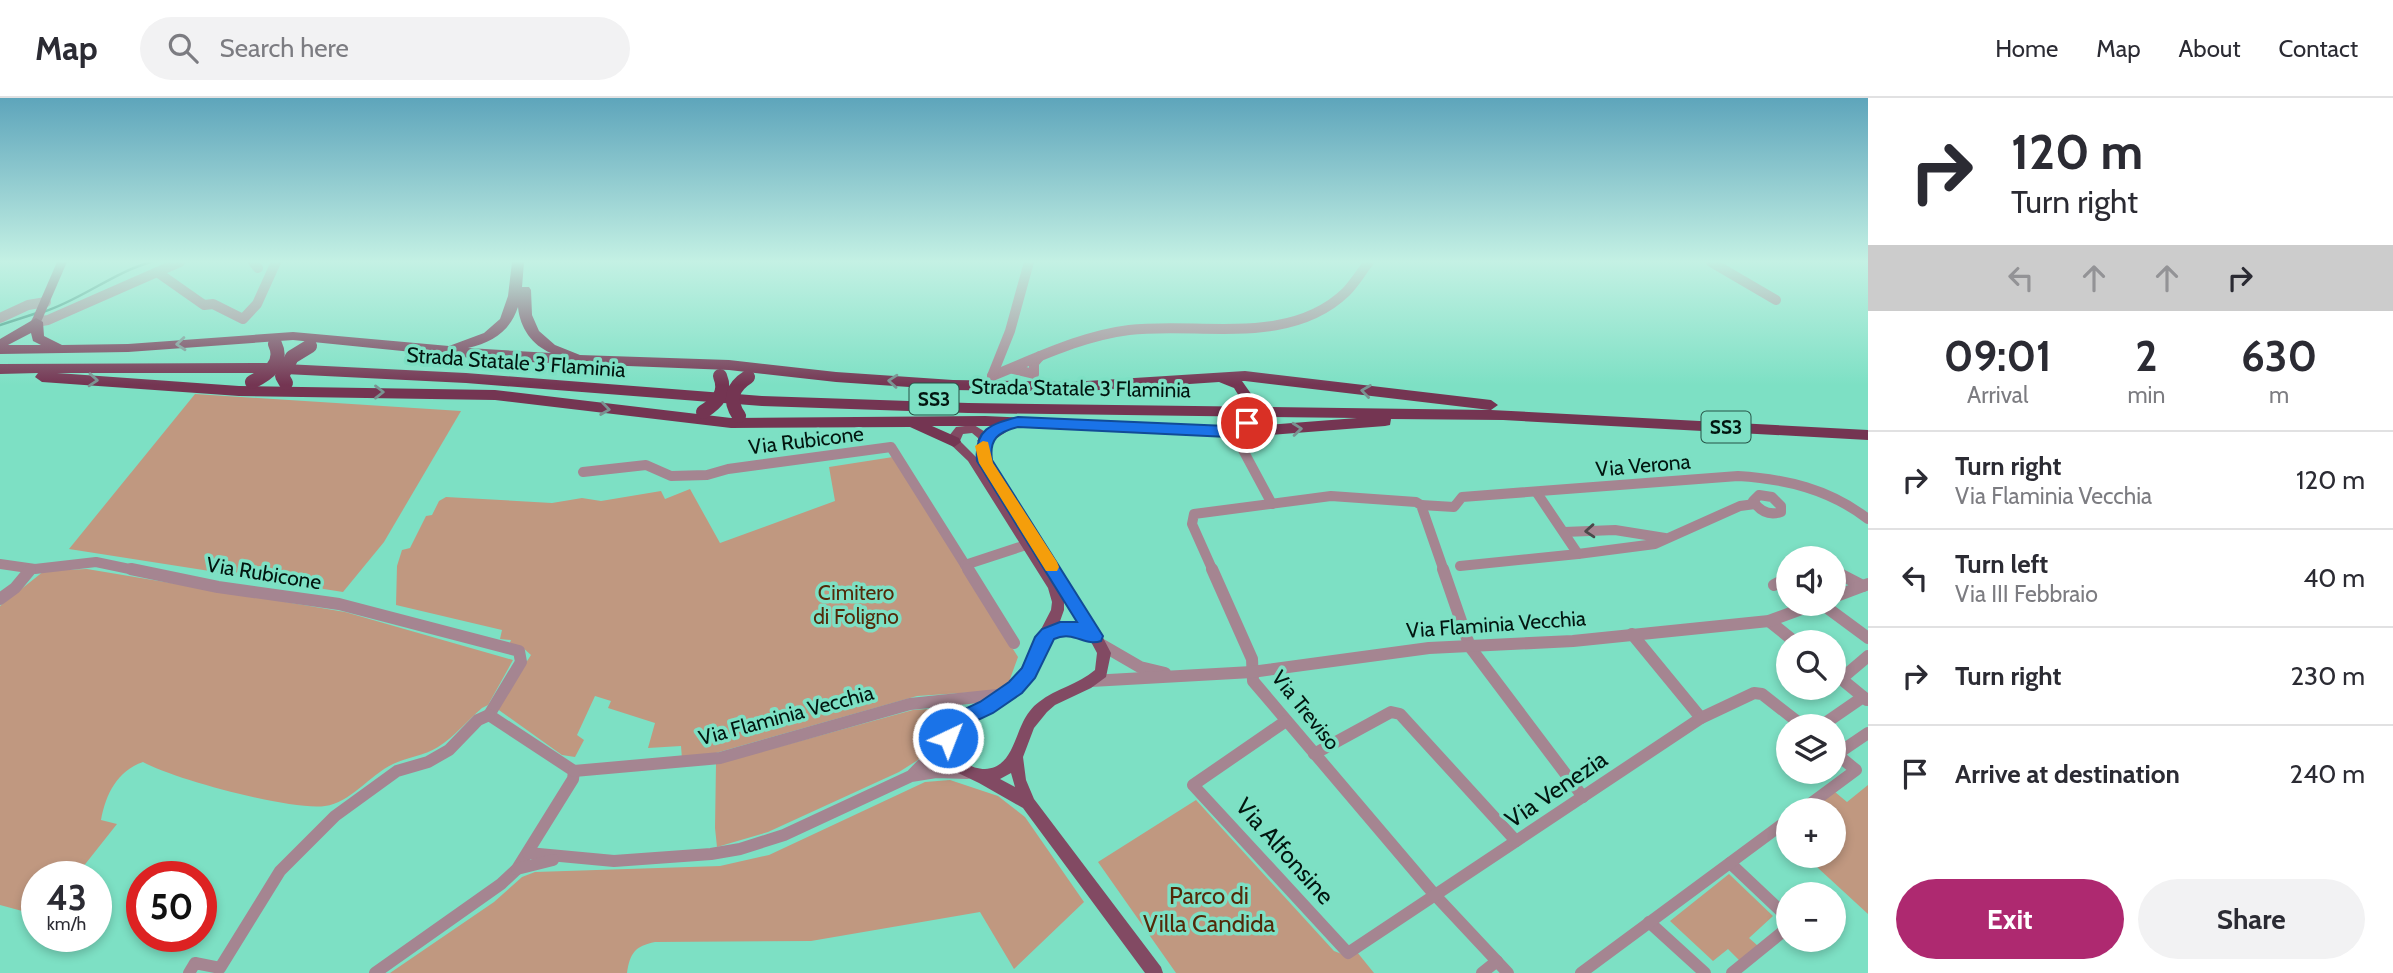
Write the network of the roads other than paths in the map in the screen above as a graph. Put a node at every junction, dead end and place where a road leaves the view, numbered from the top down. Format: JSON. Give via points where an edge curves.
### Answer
{"nodes":[{"id":1,"x":87,"y":303,"type":"edge"},
{"id":2,"x":201,"y":303,"type":"edge"},
{"id":3,"x":258,"y":303,"type":"edge"},
{"id":4,"x":514,"y":303,"type":"edge"},
{"id":5,"x":523,"y":303,"type":"edge"},
{"id":6,"x":1018,"y":303,"type":"edge"},
{"id":7,"x":1334,"y":303,"type":"edge"},
{"id":8,"x":45,"y":304,"type":"joint"},
{"id":9,"x":0,"y":318,"type":"edge"},
{"id":10,"x":37,"y":320,"type":"junction"},
{"id":11,"x":249,"y":338,"type":"junction"},
{"id":12,"x":339,"y":341,"type":"junction"},
{"id":13,"x":0,"y":344,"type":"edge"},
{"id":14,"x":63,"y":349,"type":"junction"},
{"id":15,"x":429,"y":349,"type":"junction"},
{"id":16,"x":0,"y":350,"type":"edge"},
{"id":17,"x":1041,"y":356,"type":"junction"},
{"id":18,"x":0,"y":361,"type":"edge"},
{"id":19,"x":597,"y":361,"type":"junction"},
{"id":20,"x":693,"y":365,"type":"junction"},
{"id":21,"x":0,"y":369,"type":"edge"},
{"id":22,"x":1009,"y":369,"type":"junction"},
{"id":23,"x":768,"y":370,"type":"junction"},
{"id":24,"x":1034,"y":374,"type":"junction"},
{"id":25,"x":0,"y":376,"type":"edge"},
{"id":26,"x":992,"y":376,"type":"junction"},
{"id":27,"x":1206,"y":377,"type":"junction"},
{"id":28,"x":953,"y":384,"type":"junction"},
{"id":29,"x":1071,"y":387,"type":"junction"},
{"id":30,"x":206,"y":388,"type":"junction"},
{"id":31,"x":310,"y":391,"type":"junction"},
{"id":32,"x":1247,"y":398,"type":"dead end"},
{"id":33,"x":1582,"y":415,"type":"junction"},
{"id":34,"x":1250,"y":416,"type":"dead end"},
{"id":35,"x":681,"y":419,"type":"junction"},
{"id":36,"x":745,"y":420,"type":"junction"},
{"id":37,"x":887,"y":421,"type":"junction"},
{"id":38,"x":1018,"y":422,"type":"junction"},
{"id":39,"x":1868,"y":428,"type":"edge"},
{"id":40,"x":1228,"y":431,"type":"junction"},
{"id":41,"x":1868,"y":435,"type":"edge"},
{"id":42,"x":984,"y":441,"type":"junction"},
{"id":43,"x":954,"y":442,"type":"junction"},
{"id":44,"x":1243,"y":450,"type":"dead end"},
{"id":45,"x":583,"y":472,"type":"dead end"},
{"id":46,"x":1537,"y":493,"type":"junction"},
{"id":47,"x":1272,"y":504,"type":"junction"},
{"id":48,"x":1755,"y":504,"type":"dead end"},
{"id":49,"x":1421,"y":505,"type":"junction"},
{"id":50,"x":1868,"y":519,"type":"edge"},
{"id":51,"x":1622,"y":530,"type":"junction"},
{"id":52,"x":1564,"y":532,"type":"junction"},
{"id":53,"x":1665,"y":538,"type":"junction"},
{"id":54,"x":1026,"y":545,"type":"junction"},
{"id":55,"x":1632,"y":549,"type":"junction"},
{"id":56,"x":1578,"y":554,"type":"junction"},
{"id":57,"x":0,"y":564,"type":"edge"},
{"id":58,"x":965,"y":565,"type":"junction"},
{"id":59,"x":1460,"y":566,"type":"dead end"},
{"id":60,"x":30,"y":570,"type":"junction"},
{"id":61,"x":1846,"y":576,"type":"edge"},
{"id":62,"x":1866,"y":585,"type":"edge"},
{"id":63,"x":1846,"y":592,"type":"edge"},
{"id":64,"x":0,"y":599,"type":"edge"},
{"id":65,"x":1783,"y":616,"type":"edge"},
{"id":66,"x":1838,"y":616,"type":"edge"},
{"id":67,"x":1769,"y":621,"type":"junction"},
{"id":68,"x":1780,"y":630,"type":"edge"},
{"id":69,"x":1048,"y":634,"type":"junction"},
{"id":70,"x":1632,"y":634,"type":"junction"},
{"id":71,"x":1868,"y":638,"type":"edge"},
{"id":72,"x":1098,"y":641,"type":"junction"},
{"id":73,"x":1014,"y":643,"type":"dead end"},
{"id":74,"x":1470,"y":647,"type":"junction"},
{"id":75,"x":1868,"y":656,"type":"edge"},
{"id":76,"x":1846,"y":671,"type":"edge"},
{"id":77,"x":1252,"y":672,"type":"junction"},
{"id":78,"x":1177,"y":677,"type":"junction"},
{"id":79,"x":1091,"y":681,"type":"junction"},
{"id":80,"x":1846,"y":682,"type":"edge"},
{"id":81,"x":1009,"y":694,"type":"junction"},
{"id":82,"x":1866,"y":698,"type":"edge"},
{"id":83,"x":1788,"y":714,"type":"edge"},
{"id":84,"x":1840,"y":714,"type":"edge"},
{"id":85,"x":489,"y":715,"type":"junction"},
{"id":86,"x":1701,"y":718,"type":"junction"},
{"id":87,"x":1286,"y":722,"type":"junction"},
{"id":88,"x":1868,"y":733,"type":"edge"},
{"id":89,"x":948,"y":738,"type":"junction"},
{"id":90,"x":1846,"y":746,"type":"edge"},
{"id":91,"x":1314,"y":754,"type":"junction"},
{"id":92,"x":1016,"y":758,"type":"junction"},
{"id":93,"x":1846,"y":762,"type":"edge"},
{"id":94,"x":574,"y":771,"type":"junction"},
{"id":95,"x":967,"y":773,"type":"junction"},
{"id":96,"x":911,"y":776,"type":"junction"},
{"id":97,"x":983,"y":777,"type":"junction"},
{"id":98,"x":1846,"y":777,"type":"edge"},
{"id":99,"x":1837,"y":784,"type":"edge"},
{"id":100,"x":1583,"y":797,"type":"junction"},
{"id":101,"x":1818,"y":798,"type":"edge"},
{"id":102,"x":1028,"y":803,"type":"junction"},
{"id":103,"x":1776,"y":829,"type":"edge"},
{"id":104,"x":1516,"y":841,"type":"junction"},
{"id":105,"x":528,"y":853,"type":"junction"},
{"id":106,"x":556,"y":859,"type":"junction"},
{"id":107,"x":1730,"y":863,"type":"junction"},
{"id":108,"x":517,"y":869,"type":"junction"},
{"id":109,"x":1434,"y":894,"type":"junction"},
{"id":110,"x":1649,"y":922,"type":"junction"},
{"id":111,"x":1497,"y":961,"type":"junction"},
{"id":112,"x":189,"y":973,"type":"edge"},
{"id":113,"x":374,"y":973,"type":"edge"},
{"id":114,"x":1155,"y":973,"type":"edge"},
{"id":115,"x":1482,"y":973,"type":"edge"},
{"id":116,"x":1508,"y":973,"type":"edge"},
{"id":117,"x":1581,"y":973,"type":"edge"},
{"id":118,"x":1704,"y":973,"type":"edge"},
{"id":119,"x":1732,"y":973,"type":"edge"}],
"edges":[{"from":1,"to":10,"type":"street","via":[[48,320]]},
{"from":2,"to":3,"type":"street","via":[[213,304],[239,319]]},
{"from":4,"to":15,"type":"highway","via":[[502,327],[474,343]]},
{"from":5,"to":19,"type":"highway","via":[[532,333],[548,346]]},
{"from":6,"to":26,"type":"street"},
{"from":7,"to":17,"type":"street","via":[[1299,321],[1260,329],[1129,330]]},
{"from":8,"to":9,"type":"street","via":[[27,305]]},
{"from":8,"to":10,"type":"main road"},
{"from":10,"to":13,"type":"highway"},
{"from":10,"to":14,"type":"highway","via":[[38,338]]},
{"from":11,"to":12,"type":"highway"},
{"from":11,"to":14,"type":"highway","one_way":true},
{"from":11,"to":30,"type":"highway","bridge":true,"via":[[275,344],[279,359],[271,370],[240,386]]},
{"from":12,"to":15,"type":"highway"},
{"from":12,"to":31,"type":"highway","bridge":true,"via":[[310,346],[285,365],[282,376],[286,383]]},
{"from":14,"to":16,"type":"highway"},
{"from":15,"to":19,"type":"highway"},
{"from":17,"to":22,"type":"street"},
{"from":17,"to":24,"type":"street","via":[[1034,363]]},
{"from":18,"to":33,"type":"highway","name":"Strada Statale 3 Flaminia","number":"SS3","via":[[267,360],[864,397]]},
{"from":19,"to":20,"type":"highway"},
{"from":20,"to":23,"type":"highway"},
{"from":20,"to":35,"type":"highway","bridge":true,"via":[[720,376],[723,393],[716,404]]},
{"from":21,"to":33,"type":"highway","name":"Strada Statale 3 Flaminia","number":"SS3","via":[[265,368],[775,402],[968,408]]},
{"from":22,"to":24,"type":"street"},
{"from":22,"to":26,"type":"street"},
{"from":28,"to":23,"type":"highway","one_way":true},
{"from":23,"to":36,"type":"highway","bridge":true,"via":[[748,377],[733,393],[732,406]]},
{"from":24,"to":29,"type":"highway","via":[[1047,383]]},
{"from":25,"to":30,"type":"highway","one_way":true},
{"from":26,"to":28,"type":"highway"},
{"from":27,"to":29,"type":"highway"},
{"from":27,"to":32,"type":"highway","via":[[1233,381]]},
{"from":33,"to":27,"type":"highway","one_way":true,"via":[[1263,377]]},
{"from":28,"to":29,"type":"highway"},
{"from":30,"to":31,"type":"highway"},
{"from":31,"to":35,"type":"highway","one_way":true,"via":[[495,395]]},
{"from":33,"to":39,"type":"highway","name":"Strada Statale 3 Flaminia","number":"SS3"},
{"from":40,"to":33,"type":"highway","one_way":true,"via":[[1412,419],[1540,421]]},
{"from":33,"to":41,"type":"highway","name":"Strada Statale 3 Flaminia","number":"SS3"},
{"from":34,"to":40,"type":"highway","via":[[1244,425]]},
{"from":35,"to":36,"type":"highway"},
{"from":36,"to":37,"type":"highway"},
{"from":37,"to":38,"type":"highway"},
{"from":37,"to":43,"type":"highway","via":[[921,427]]},
{"from":38,"to":40,"type":"highway"},
{"from":38,"to":42,"type":"highway","via":[[998,428]]},
{"from":42,"to":43,"type":"main road","via":[[979,432],[967,428],[956,433]]},
{"from":42,"to":72,"type":"main road","via":[[986,463]]},
{"from":43,"to":54,"type":"main road","via":[[972,458]]},
{"from":44,"to":47,"type":"street"},
{"from":45,"to":58,"type":"street","name":"Via Rubicone","via":[[646,466],[671,476],[708,475],[891,447]]},
{"from":46,"to":49,"type":"street","name":"Via Verona","via":[[1462,497],[1454,506]]},
{"from":46,"to":50,"type":"street","name":"Via Verona","via":[[1738,476],[1773,478],[1834,497]]},
{"from":46,"to":52,"type":"street"},
{"from":47,"to":49,"type":"street","name":"Via Treviso","via":[[1331,496]]},
{"from":47,"to":77,"type":"street","name":"Via Treviso","via":[[1191,518],[1252,659]]},
{"from":48,"to":53,"type":"street"},
{"from":49,"to":74,"type":"street"},
{"from":51,"to":52,"type":"street","one_way":true},
{"from":51,"to":53,"type":"street"},
{"from":51,"to":55,"type":"street","via":[[1634,544]]},
{"from":52,"to":56,"type":"street"},
{"from":53,"to":55,"type":"street"},
{"from":54,"to":58,"type":"street"},
{"from":54,"to":69,"type":"main road","via":[[1057,595],[1057,617]]},
{"from":55,"to":56,"type":"street"},
{"from":56,"to":59,"type":"street"},
{"from":57,"to":60,"type":"street","name":"Via Rubicone"},
{"from":58,"to":73,"type":"street","name":"Via Rubicone"},
{"from":60,"to":64,"type":"street"},
{"from":60,"to":85,"type":"street","name":"Via Rubicone","via":[[96,562],[218,587],[340,604],[519,651],[521,662]]},
{"from":61,"to":62,"type":"street"},
{"from":62,"to":63,"type":"street"},
{"from":65,"to":67,"type":"street","name":"Via Flaminia Vecchia"},
{"from":66,"to":71,"type":"street"},
{"from":67,"to":68,"type":"street"},
{"from":67,"to":70,"type":"street","name":"Via Flaminia Vecchia"},
{"from":69,"to":72,"type":"main road","name":"Via Flaminia Vecchia","via":[[1073,628]]},
{"from":69,"to":81,"type":"main road","via":[[1028,672]]},
{"from":70,"to":74,"type":"street","name":"Via Flaminia Vecchia"},
{"from":70,"to":86,"type":"street"},
{"from":72,"to":78,"type":"street","name":"Via Flaminia Vecchia","via":[[1140,667]]},
{"from":72,"to":79,"type":"main road","via":[[1103,667]]},
{"from":74,"to":77,"type":"street","name":"Via Flaminia Vecchia","via":[[1429,648]]},
{"from":74,"to":100,"type":"street"},
{"from":75,"to":76,"type":"street"},
{"from":77,"to":78,"type":"street","name":"Via Flaminia Vecchia"},
{"from":77,"to":87,"type":"street","name":"Via Treviso","via":[[1253,681]]},
{"from":78,"to":79,"type":"street","name":"Via Flaminia Vecchia"},
{"from":79,"to":92,"type":"main road","name":"Via Flaminia Vecchia","via":[[1055,697],[1039,710]]},
{"from":80,"to":82,"type":"street"},
{"from":81,"to":89,"type":"main road","via":[[958,720]]},
{"from":81,"to":94,"type":"street","name":"Via Flaminia Vecchia","via":[[910,704],[720,758]]},
{"from":82,"to":84,"type":"street"},
{"from":83,"to":86,"type":"street","name":"Via Venezia","via":[[1754,693]]},
{"from":85,"to":94,"type":"street"},
{"from":85,"to":112,"type":"street","via":[[449,750],[397,771],[335,816],[280,871],[220,968],[195,964]]},
{"from":86,"to":100,"type":"street","name":"Via Venezia"},
{"from":87,"to":91,"type":"street","name":"Via Treviso"},
{"from":87,"to":109,"type":"street","name":"Via Alfonsine","via":[[1193,785],[1348,953]]},
{"from":88,"to":90,"type":"street"},
{"from":89,"to":95,"type":"main road","via":[[950,755]]},
{"from":89,"to":96,"type":"street"},
{"from":91,"to":104,"type":"street","via":[[1391,712],[1400,714]]},
{"from":91,"to":109,"type":"street","name":"Via Treviso"},
{"from":92,"to":97,"type":"main road","via":[[1000,773]]},
{"from":92,"to":102,"type":"main road"},
{"from":93,"to":98,"type":"street","via":[[1856,770]]},
{"from":94,"to":105,"type":"street"},
{"from":95,"to":96,"type":"street"},
{"from":95,"to":97,"type":"main road"},
{"from":96,"to":106,"type":"street","via":[[766,842],[720,854]]},
{"from":97,"to":102,"type":"main road"},
{"from":99,"to":101,"type":"street"},
{"from":100,"to":104,"type":"street","name":"Via Venezia"},
{"from":102,"to":114,"type":"main road"},
{"from":103,"to":107,"type":"street"},
{"from":104,"to":109,"type":"street","name":"Via Venezia"},
{"from":105,"to":106,"type":"street"},
{"from":105,"to":108,"type":"street"},
{"from":106,"to":108,"type":"street"},
{"from":107,"to":110,"type":"street"},
{"from":107,"to":119,"type":"street","via":[[1785,915],[1786,929]]},
{"from":108,"to":113,"type":"street"},
{"from":109,"to":111,"type":"street","name":"Via Treviso"},
{"from":110,"to":117,"type":"street"},
{"from":110,"to":118,"type":"street"},
{"from":111,"to":115,"type":"street"},
{"from":111,"to":116,"type":"street","name":"Via Treviso"}]}
